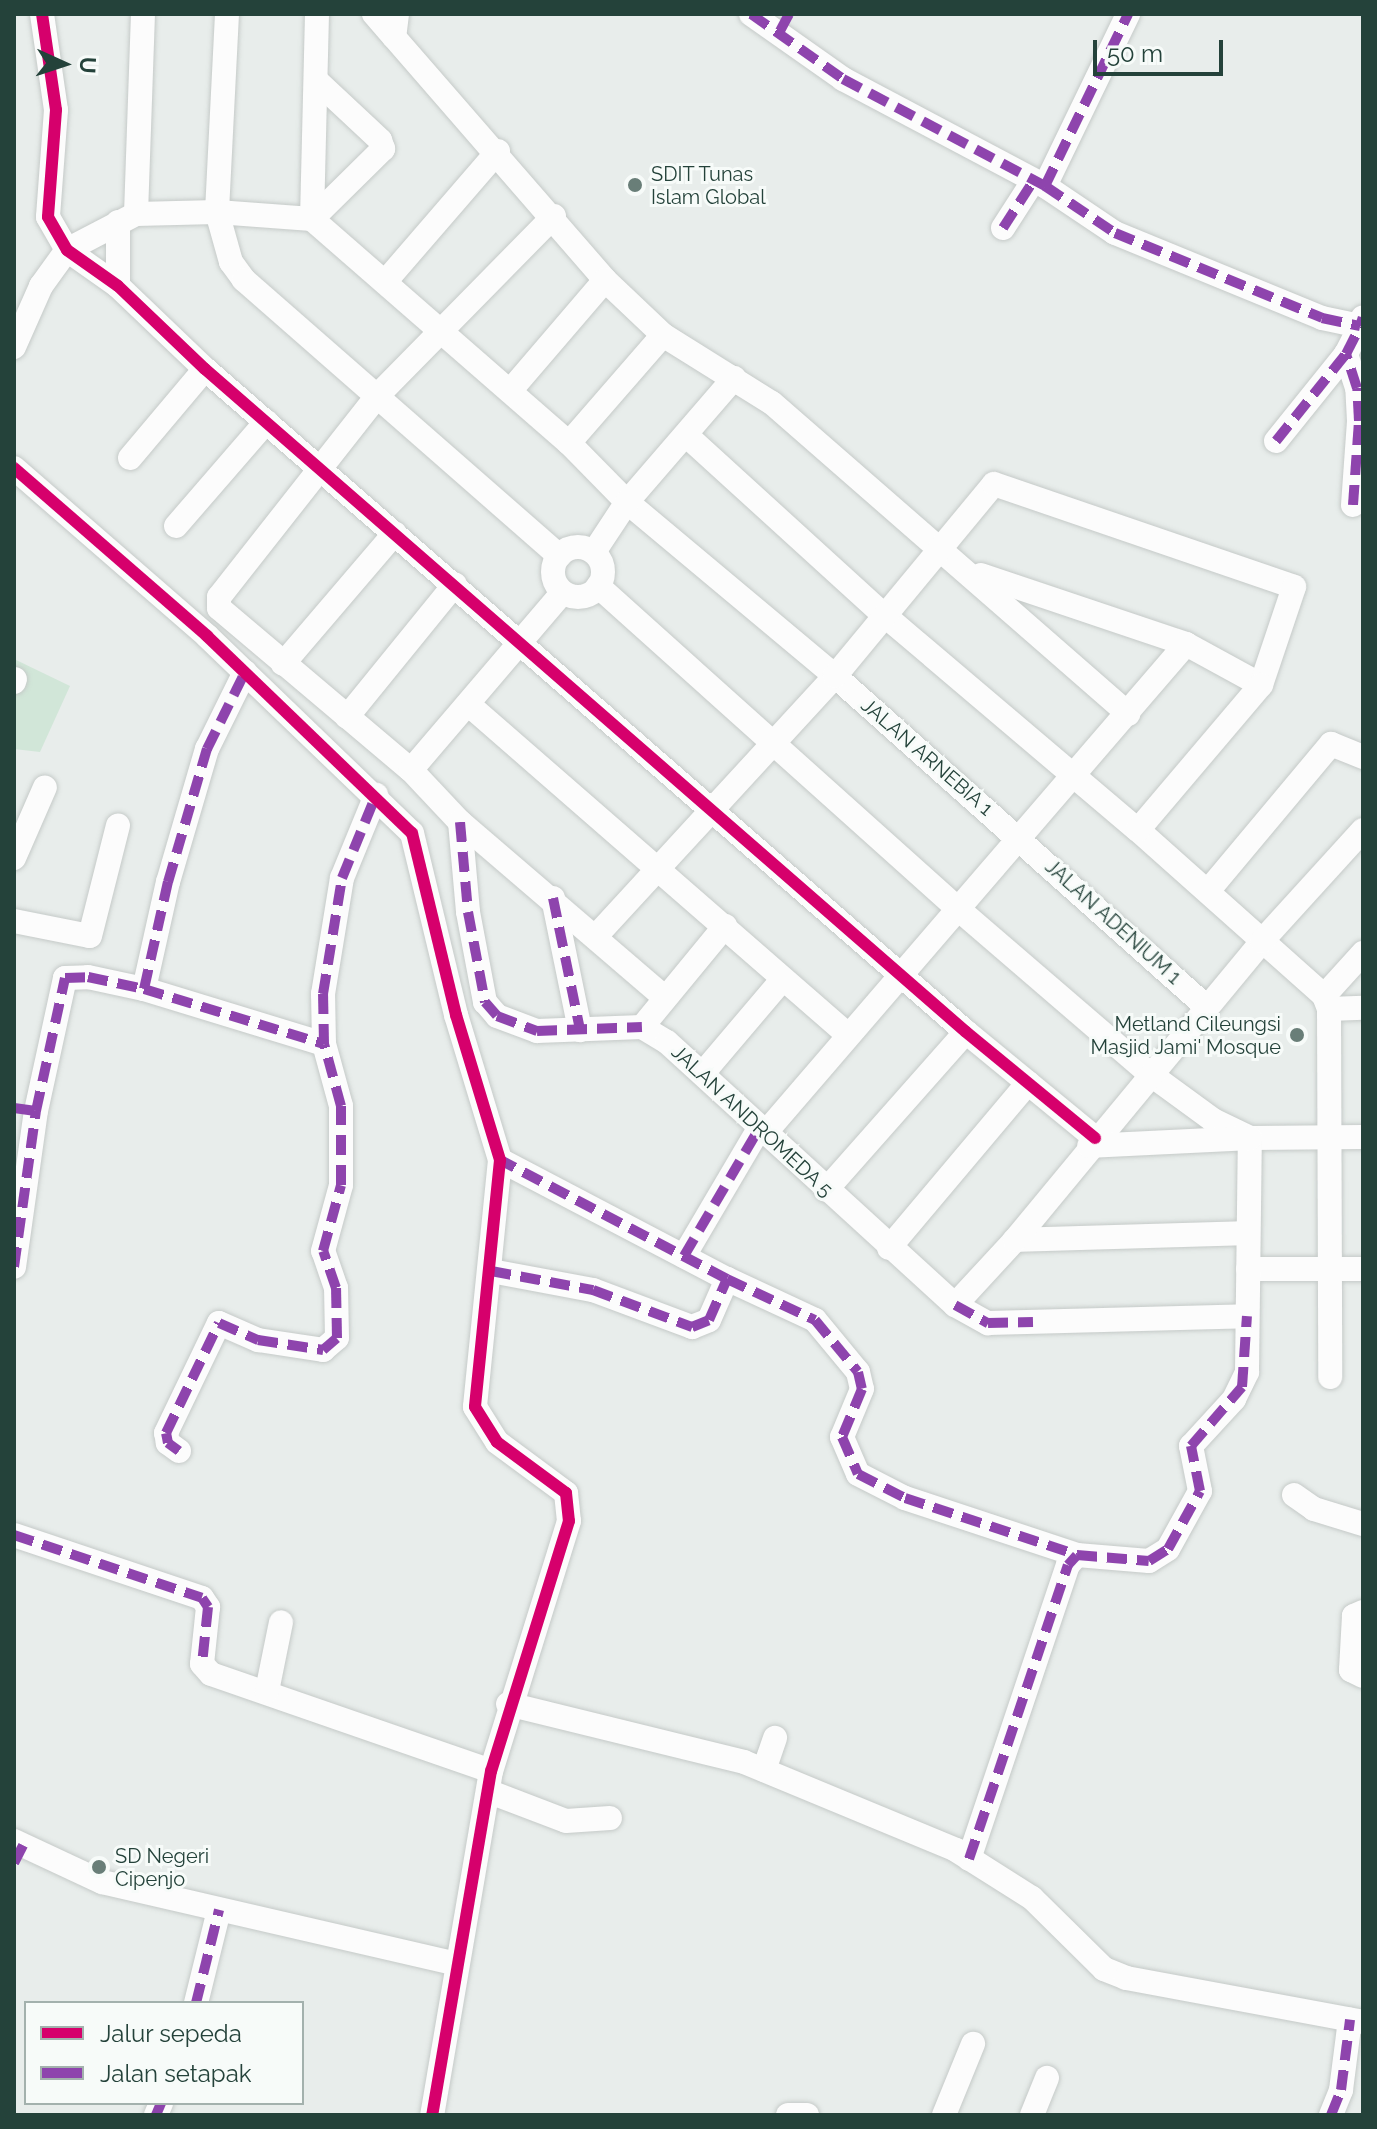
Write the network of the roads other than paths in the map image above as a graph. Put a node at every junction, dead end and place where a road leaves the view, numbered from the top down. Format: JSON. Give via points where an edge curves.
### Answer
{"nodes":[{"id":1,"x":42,"y":14,"type":"edge"},
{"id":2,"x":143,"y":14,"type":"edge"},
{"id":3,"x":227,"y":14,"type":"edge"},
{"id":4,"x":317,"y":14,"type":"edge"},
{"id":5,"x":374,"y":14,"type":"edge"},
{"id":6,"x":751,"y":14,"type":"edge"},
{"id":7,"x":1128,"y":14,"type":"edge"},
{"id":8,"x":784,"y":23,"type":"edge"},
{"id":9,"x":395,"y":25,"type":"edge"},
{"id":10,"x":318,"y":82,"type":"junction"},
{"id":11,"x":498,"y":151,"type":"junction"},
{"id":12,"x":1038,"y":184,"type":"junction"},
{"id":13,"x":217,"y":212,"type":"junction"},
{"id":14,"x":554,"y":216,"type":"junction"},
{"id":15,"x":127,"y":218,"type":"junction"},
{"id":16,"x":312,"y":219,"type":"junction"},
{"id":17,"x":1003,"y":228,"type":"dead end"},
{"id":18,"x":67,"y":250,"type":"junction"},
{"id":19,"x":605,"y":280,"type":"junction"},
{"id":20,"x":385,"y":282,"type":"junction"},
{"id":21,"x":118,"y":286,"type":"junction"},
{"id":22,"x":1361,"y":322,"type":"edge"},
{"id":23,"x":440,"y":334,"type":"junction"},
{"id":24,"x":663,"y":335,"type":"junction"},
{"id":25,"x":14,"y":347,"type":"edge"},
{"id":26,"x":1346,"y":354,"type":"junction"},
{"id":27,"x":205,"y":369,"type":"junction"},
{"id":28,"x":734,"y":378,"type":"junction"},
{"id":29,"x":510,"y":391,"type":"junction"},
{"id":30,"x":378,"y":395,"type":"junction"},
{"id":31,"x":266,"y":422,"type":"junction"},
{"id":32,"x":686,"y":435,"type":"junction"},
{"id":33,"x":1276,"y":441,"type":"dead end"},
{"id":34,"x":569,"y":443,"type":"junction"},
{"id":35,"x":130,"y":458,"type":"dead end"},
{"id":36,"x":14,"y":468,"type":"edge"},
{"id":37,"x":321,"y":469,"type":"junction"},
{"id":38,"x":627,"y":502,"type":"junction"},
{"id":39,"x":1353,"y":505,"type":"dead end"},
{"id":40,"x":176,"y":526,"type":"dead end"},
{"id":41,"x":395,"y":533,"type":"junction"},
{"id":42,"x":939,"y":547,"type":"junction"},
{"id":43,"x":594,"y":552,"type":"junction"},
{"id":44,"x":559,"y":556,"type":"junction"},
{"id":45,"x":971,"y":572,"type":"junction"},
{"id":46,"x":455,"y":584,"type":"junction"},
{"id":47,"x":598,"y":586,"type":"junction"},
{"id":48,"x":563,"y":592,"type":"junction"},
{"id":49,"x":883,"y":614,"type":"junction"},
{"id":50,"x":521,"y":642,"type":"junction"},
{"id":51,"x":1186,"y":644,"type":"junction"},
{"id":52,"x":283,"y":664,"type":"junction"},
{"id":53,"x":245,"y":672,"type":"junction"},
{"id":54,"x":835,"y":676,"type":"junction"},
{"id":55,"x":1261,"y":685,"type":"junction"},
{"id":56,"x":468,"y":704,"type":"junction"},
{"id":57,"x":1129,"y":714,"type":"junction"},
{"id":58,"x":347,"y":717,"type":"junction"},
{"id":59,"x":776,"y":742,"type":"junction"},
{"id":60,"x":1363,"y":757,"type":"edge"},
{"id":61,"x":411,"y":770,"type":"junction"},
{"id":62,"x":1074,"y":778,"type":"junction"},
{"id":63,"x":45,"y":787,"type":"dead end"},
{"id":64,"x":376,"y":795,"type":"junction"},
{"id":65,"x":712,"y":807,"type":"junction"},
{"id":66,"x":460,"y":822,"type":"junction"},
{"id":67,"x":118,"y":825,"type":"dead end"},
{"id":68,"x":1138,"y":830,"type":"junction"},
{"id":69,"x":1363,"y":830,"type":"edge"},
{"id":70,"x":1019,"y":838,"type":"junction"},
{"id":71,"x":14,"y":858,"type":"edge"},
{"id":72,"x":657,"y":869,"type":"junction"},
{"id":73,"x":1208,"y":891,"type":"junction"},
{"id":74,"x":553,"y":898,"type":"junction"},
{"id":75,"x":957,"y":908,"type":"junction"},
{"id":76,"x":14,"y":921,"type":"edge"},
{"id":77,"x":725,"y":926,"type":"junction"},
{"id":78,"x":597,"y":935,"type":"junction"},
{"id":79,"x":1262,"y":941,"type":"junction"},
{"id":80,"x":1363,"y":953,"type":"edge"},
{"id":81,"x":901,"y":973,"type":"junction"},
{"id":82,"x":782,"y":980,"type":"junction"},
{"id":83,"x":144,"y":989,"type":"junction"},
{"id":84,"x":665,"y":998,"type":"junction"},
{"id":85,"x":1326,"y":1003,"type":"junction"},
{"id":86,"x":1206,"y":1006,"type":"junction"},
{"id":87,"x":1363,"y":1008,"type":"edge"},
{"id":88,"x":642,"y":1027,"type":"junction"},
{"id":89,"x":580,"y":1030,"type":"junction"},
{"id":90,"x":966,"y":1032,"type":"junction"},
{"id":91,"x":848,"y":1035,"type":"junction"},
{"id":92,"x":324,"y":1044,"type":"junction"},
{"id":93,"x":703,"y":1073,"type":"junction"},
{"id":94,"x":1150,"y":1074,"type":"junction"},
{"id":95,"x":1028,"y":1083,"type":"junction"},
{"id":96,"x":25,"y":1110,"type":"edge"},
{"id":97,"x":763,"y":1130,"type":"junction"},
{"id":98,"x":1363,"y":1137,"type":"edge"},
{"id":99,"x":1250,"y":1138,"type":"junction"},
{"id":100,"x":1327,"y":1138,"type":"junction"},
{"id":101,"x":1092,"y":1142,"type":"junction"},
{"id":102,"x":500,"y":1160,"type":"junction"},
{"id":103,"x":826,"y":1190,"type":"junction"},
{"id":104,"x":1248,"y":1233,"type":"junction"},
{"id":105,"x":1015,"y":1240,"type":"junction"},
{"id":106,"x":889,"y":1248,"type":"junction"},
{"id":107,"x":684,"y":1256,"type":"junction"},
{"id":108,"x":14,"y":1267,"type":"edge"},
{"id":109,"x":1248,"y":1269,"type":"junction"},
{"id":110,"x":1363,"y":1269,"type":"edge"},
{"id":111,"x":1329,"y":1270,"type":"junction"},
{"id":112,"x":491,"y":1271,"type":"junction"},
{"id":113,"x":727,"y":1279,"type":"junction"},
{"id":114,"x":955,"y":1305,"type":"junction"},
{"id":115,"x":1247,"y":1316,"type":"junction"},
{"id":116,"x":1330,"y":1377,"type":"dead end"},
{"id":117,"x":179,"y":1451,"type":"dead end"},
{"id":118,"x":1294,"y":1495,"type":"dead end"},
{"id":119,"x":1363,"y":1524,"type":"edge"},
{"id":120,"x":14,"y":1535,"type":"edge"},
{"id":121,"x":1077,"y":1555,"type":"junction"},
{"id":122,"x":1363,"y":1612,"type":"edge"},
{"id":123,"x":281,"y":1622,"type":"dead end"},
{"id":124,"x":1363,"y":1676,"type":"edge"},
{"id":125,"x":267,"y":1691,"type":"junction"},
{"id":126,"x":508,"y":1704,"type":"junction"},
{"id":127,"x":775,"y":1738,"type":"dead end"},
{"id":128,"x":764,"y":1770,"type":"junction"},
{"id":129,"x":490,"y":1782,"type":"junction"},
{"id":130,"x":610,"y":1818,"type":"dead end"},
{"id":131,"x":17,"y":1850,"type":"edge"},
{"id":132,"x":969,"y":1859,"type":"junction"},
{"id":133,"x":219,"y":1910,"type":"junction"},
{"id":134,"x":457,"y":1964,"type":"junction"},
{"id":135,"x":196,"y":2001,"type":"edge"},
{"id":136,"x":1356,"y":2021,"type":"edge"},
{"id":137,"x":973,"y":2044,"type":"dead end"},
{"id":138,"x":1047,"y":2078,"type":"dead end"},
{"id":139,"x":432,"y":2115,"type":"edge"},
{"id":140,"x":788,"y":2115,"type":"edge"},
{"id":141,"x":807,"y":2115,"type":"edge"},
{"id":142,"x":944,"y":2115,"type":"edge"},
{"id":143,"x":1032,"y":2115,"type":"edge"},
{"id":144,"x":1331,"y":2115,"type":"edge"}],
"edges":[{"from":1,"to":18,"type":"street","via":[[56,110],[48,217]]},
{"from":2,"to":15,"type":"street"},
{"from":3,"to":13,"type":"street"},
{"from":4,"to":10,"type":"street"},
{"from":5,"to":9,"type":"street"},
{"from":6,"to":8,"type":"street"},
{"from":7,"to":12,"type":"street"},
{"from":8,"to":12,"type":"street","via":[[843,79]]},
{"from":9,"to":11,"type":"street"},
{"from":10,"to":16,"type":"street"},
{"from":10,"to":16,"type":"street","via":[[380,140],[383,149]]},
{"from":11,"to":14,"type":"street"},
{"from":11,"to":20,"type":"street"},
{"from":12,"to":17,"type":"street"},
{"from":12,"to":22,"type":"street","via":[[1115,233],[1173,261],[1322,318]]},
{"from":13,"to":15,"type":"street"},
{"from":13,"to":16,"type":"street"},
{"from":13,"to":30,"type":"street","via":[[222,242],[244,280]]},
{"from":14,"to":19,"type":"street"},
{"from":14,"to":23,"type":"street"},
{"from":15,"to":18,"type":"street"},
{"from":15,"to":21,"type":"street"},
{"from":16,"to":20,"type":"street","name":"JALAN ARNEBIA 1"},
{"from":18,"to":21,"type":"street"},
{"from":18,"to":25,"type":"street","via":[[41,286]]},
{"from":19,"to":24,"type":"street"},
{"from":19,"to":29,"type":"street"},
{"from":20,"to":23,"type":"street","name":"JALAN ARNEBIA 1"},
{"from":21,"to":27,"type":"street"},
{"from":22,"to":26,"type":"street"},
{"from":23,"to":29,"type":"street","name":"JALAN ARNEBIA 1"},
{"from":23,"to":30,"type":"street"},
{"from":24,"to":28,"type":"street"},
{"from":24,"to":34,"type":"street"},
{"from":26,"to":33,"type":"street"},
{"from":26,"to":39,"type":"street","via":[[1357,388],[1359,421]]},
{"from":27,"to":31,"type":"street"},
{"from":27,"to":35,"type":"street"},
{"from":28,"to":32,"type":"street"},
{"from":28,"to":42,"type":"street","via":[[772,403]]},
{"from":29,"to":34,"type":"street","name":"JALAN ARNEBIA 1"},
{"from":30,"to":37,"type":"street"},
{"from":30,"to":44,"type":"street"},
{"from":31,"to":37,"type":"street"},
{"from":31,"to":40,"type":"street"},
{"from":32,"to":38,"type":"street"},
{"from":32,"to":49,"type":"street"},
{"from":34,"to":38,"type":"street","name":"JALAN ARNEBIA 1"},
{"from":36,"to":53,"type":"street"},
{"from":37,"to":41,"type":"street"},
{"from":37,"to":52,"type":"street","via":[[219,597],[221,613]]},
{"from":38,"to":43,"type":"street"},
{"from":38,"to":54,"type":"street","name":"JALAN ARNEBIA 1"},
{"from":41,"to":46,"type":"street"},
{"from":41,"to":52,"type":"street"},
{"from":42,"to":45,"type":"street"},
{"from":42,"to":49,"type":"street"},
{"from":42,"to":55,"type":"street","via":[[998,484],[1287,582],[1295,595]]},
{"from":43,"to":44,"type":"street","via":[[575,547]]},
{"from":43,"to":47,"type":"street","via":[[603,568]]},
{"from":44,"to":48,"type":"street","via":[[553,575]]},
{"from":45,"to":51,"type":"street"},
{"from":45,"to":57,"type":"street"},
{"from":46,"to":50,"type":"street"},
{"from":46,"to":58,"type":"street"},
{"from":47,"to":48,"type":"street","via":[[582,596]]},
{"from":47,"to":59,"type":"street"},
{"from":48,"to":50,"type":"street"},
{"from":49,"to":54,"type":"street"},
{"from":49,"to":62,"type":"street"},
{"from":50,"to":56,"type":"street"},
{"from":50,"to":65,"type":"street"},
{"from":51,"to":55,"type":"street"},
{"from":51,"to":57,"type":"street"},
{"from":52,"to":58,"type":"street"},
{"from":53,"to":64,"type":"street"},
{"from":53,"to":83,"type":"street","via":[[207,749]]},
{"from":54,"to":59,"type":"street"},
{"from":54,"to":70,"type":"street","name":"JALAN ARNEBIA 1"},
{"from":55,"to":68,"type":"street"},
{"from":56,"to":61,"type":"street"},
{"from":56,"to":72,"type":"street"},
{"from":57,"to":62,"type":"street"},
{"from":58,"to":61,"type":"street"},
{"from":59,"to":65,"type":"street"},
{"from":59,"to":75,"type":"street"},
{"from":60,"to":73,"type":"street","via":[[1331,744]]},
{"from":61,"to":66,"type":"street"},
{"from":62,"to":68,"type":"street"},
{"from":62,"to":70,"type":"street"},
{"from":63,"to":71,"type":"street"},
{"from":64,"to":92,"type":"street","via":[[342,878],[323,994]]},
{"from":64,"to":102,"type":"street","via":[[417,842],[456,1015]]},
{"from":65,"to":72,"type":"street"},
{"from":65,"to":81,"type":"street"},
{"from":66,"to":74,"type":"street"},
{"from":66,"to":89,"type":"street","via":[[468,912],[485,1002],[515,1026]]},
{"from":67,"to":76,"type":"street","via":[[90,936]]},
{"from":68,"to":73,"type":"street"},
{"from":69,"to":79,"type":"street"},
{"from":70,"to":75,"type":"street"},
{"from":70,"to":86,"type":"street","name":"JALAN ADENIUM 1"},
{"from":72,"to":77,"type":"street"},
{"from":72,"to":78,"type":"street"},
{"from":73,"to":79,"type":"street"},
{"from":74,"to":78,"type":"street"},
{"from":74,"to":89,"type":"street"},
{"from":75,"to":81,"type":"street"},
{"from":75,"to":94,"type":"street"},
{"from":77,"to":82,"type":"street"},
{"from":77,"to":84,"type":"street"},
{"from":78,"to":84,"type":"street"},
{"from":79,"to":85,"type":"street"},
{"from":79,"to":86,"type":"street"},
{"from":80,"to":85,"type":"street"},
{"from":81,"to":90,"type":"street"},
{"from":81,"to":91,"type":"street"},
{"from":82,"to":91,"type":"street"},
{"from":82,"to":93,"type":"street"},
{"from":83,"to":92,"type":"street"},
{"from":83,"to":96,"type":"street","via":[[65,978]]},
{"from":84,"to":88,"type":"street"},
{"from":85,"to":87,"type":"street"},
{"from":85,"to":100,"type":"street"},
{"from":86,"to":94,"type":"street"},
{"from":88,"to":89,"type":"street"},
{"from":88,"to":93,"type":"street","name":"JALAN ANDROMEDA 5"},
{"from":90,"to":95,"type":"street"},
{"from":90,"to":103,"type":"street"},
{"from":91,"to":97,"type":"street"},
{"from":92,"to":117,"type":"street","via":[[341,1106],[341,1185],[323,1251],[336,1288],[337,1338],[323,1350],[258,1340],[219,1323],[166,1433],[168,1443]]},
{"from":93,"to":97,"type":"street","name":"JALAN ANDROMEDA 5"},
{"from":94,"to":99,"type":"street","via":[[1213,1120]]},
{"from":94,"to":101,"type":"street"},
{"from":95,"to":101,"type":"street"},
{"from":95,"to":106,"type":"street"},
{"from":96,"to":108,"type":"street"},
{"from":97,"to":103,"type":"street","name":"JALAN ANDROMEDA 5"},
{"from":97,"to":107,"type":"street"},
{"from":98,"to":100,"type":"street"},
{"from":99,"to":100,"type":"street"},
{"from":99,"to":101,"type":"street"},
{"from":99,"to":104,"type":"street"},
{"from":100,"to":111,"type":"street"},
{"from":101,"to":105,"type":"street"},
{"from":102,"to":107,"type":"street"},
{"from":102,"to":112,"type":"street"},
{"from":103,"to":106,"type":"street","name":"JALAN ANDROMEDA 5"},
{"from":104,"to":105,"type":"street"},
{"from":104,"to":109,"type":"street"},
{"from":105,"to":114,"type":"street"},
{"from":106,"to":114,"type":"street","name":"JALAN ANDROMEDA 5"},
{"from":107,"to":113,"type":"street"},
{"from":109,"to":111,"type":"street"},
{"from":109,"to":115,"type":"street"},
{"from":110,"to":111,"type":"street"},
{"from":111,"to":116,"type":"street"},
{"from":112,"to":113,"type":"street","via":[[593,1290],[692,1327],[709,1320]]},
{"from":112,"to":126,"type":"street","via":[[475,1407],[497,1442],[566,1493],[569,1508]]},
{"from":113,"to":121,"type":"street","via":[[815,1320],[858,1372],[862,1389],[842,1437],[858,1474],[905,1498]]},
{"from":114,"to":115,"type":"street","name":"JALAN ANDROMEDA 5","via":[[988,1323]]},
{"from":115,"to":121,"type":"street","via":[[1242,1387],[1191,1446],[1200,1491],[1168,1549],[1149,1561]]},
{"from":118,"to":119,"type":"street","via":[[1314,1509]]},
{"from":120,"to":125,"type":"street","via":[[202,1598],[208,1607],[202,1664],[211,1674]]},
{"from":121,"to":132,"type":"street","via":[[1068,1565]]},
{"from":122,"to":124,"type":"street","via":[[1354,1616],[1351,1670]]},
{"from":123,"to":125,"type":"street"},
{"from":125,"to":129,"type":"street"},
{"from":126,"to":128,"type":"street","via":[[636,1732]]},
{"from":126,"to":129,"type":"street"},
{"from":127,"to":128,"type":"street"},
{"from":128,"to":132,"type":"street"},
{"from":129,"to":130,"type":"street","via":[[566,1821]]},
{"from":129,"to":134,"type":"street"},
{"from":131,"to":133,"type":"street","via":[[102,1882]]},
{"from":132,"to":136,"type":"street","via":[[1032,1898],[1104,1969],[1126,1978]]},
{"from":133,"to":134,"type":"street"},
{"from":133,"to":135,"type":"street"},
{"from":134,"to":139,"type":"street"},
{"from":136,"to":144,"type":"street"},
{"from":137,"to":142,"type":"street"},
{"from":138,"to":143,"type":"street"},
{"from":140,"to":141,"type":"street"}]}
